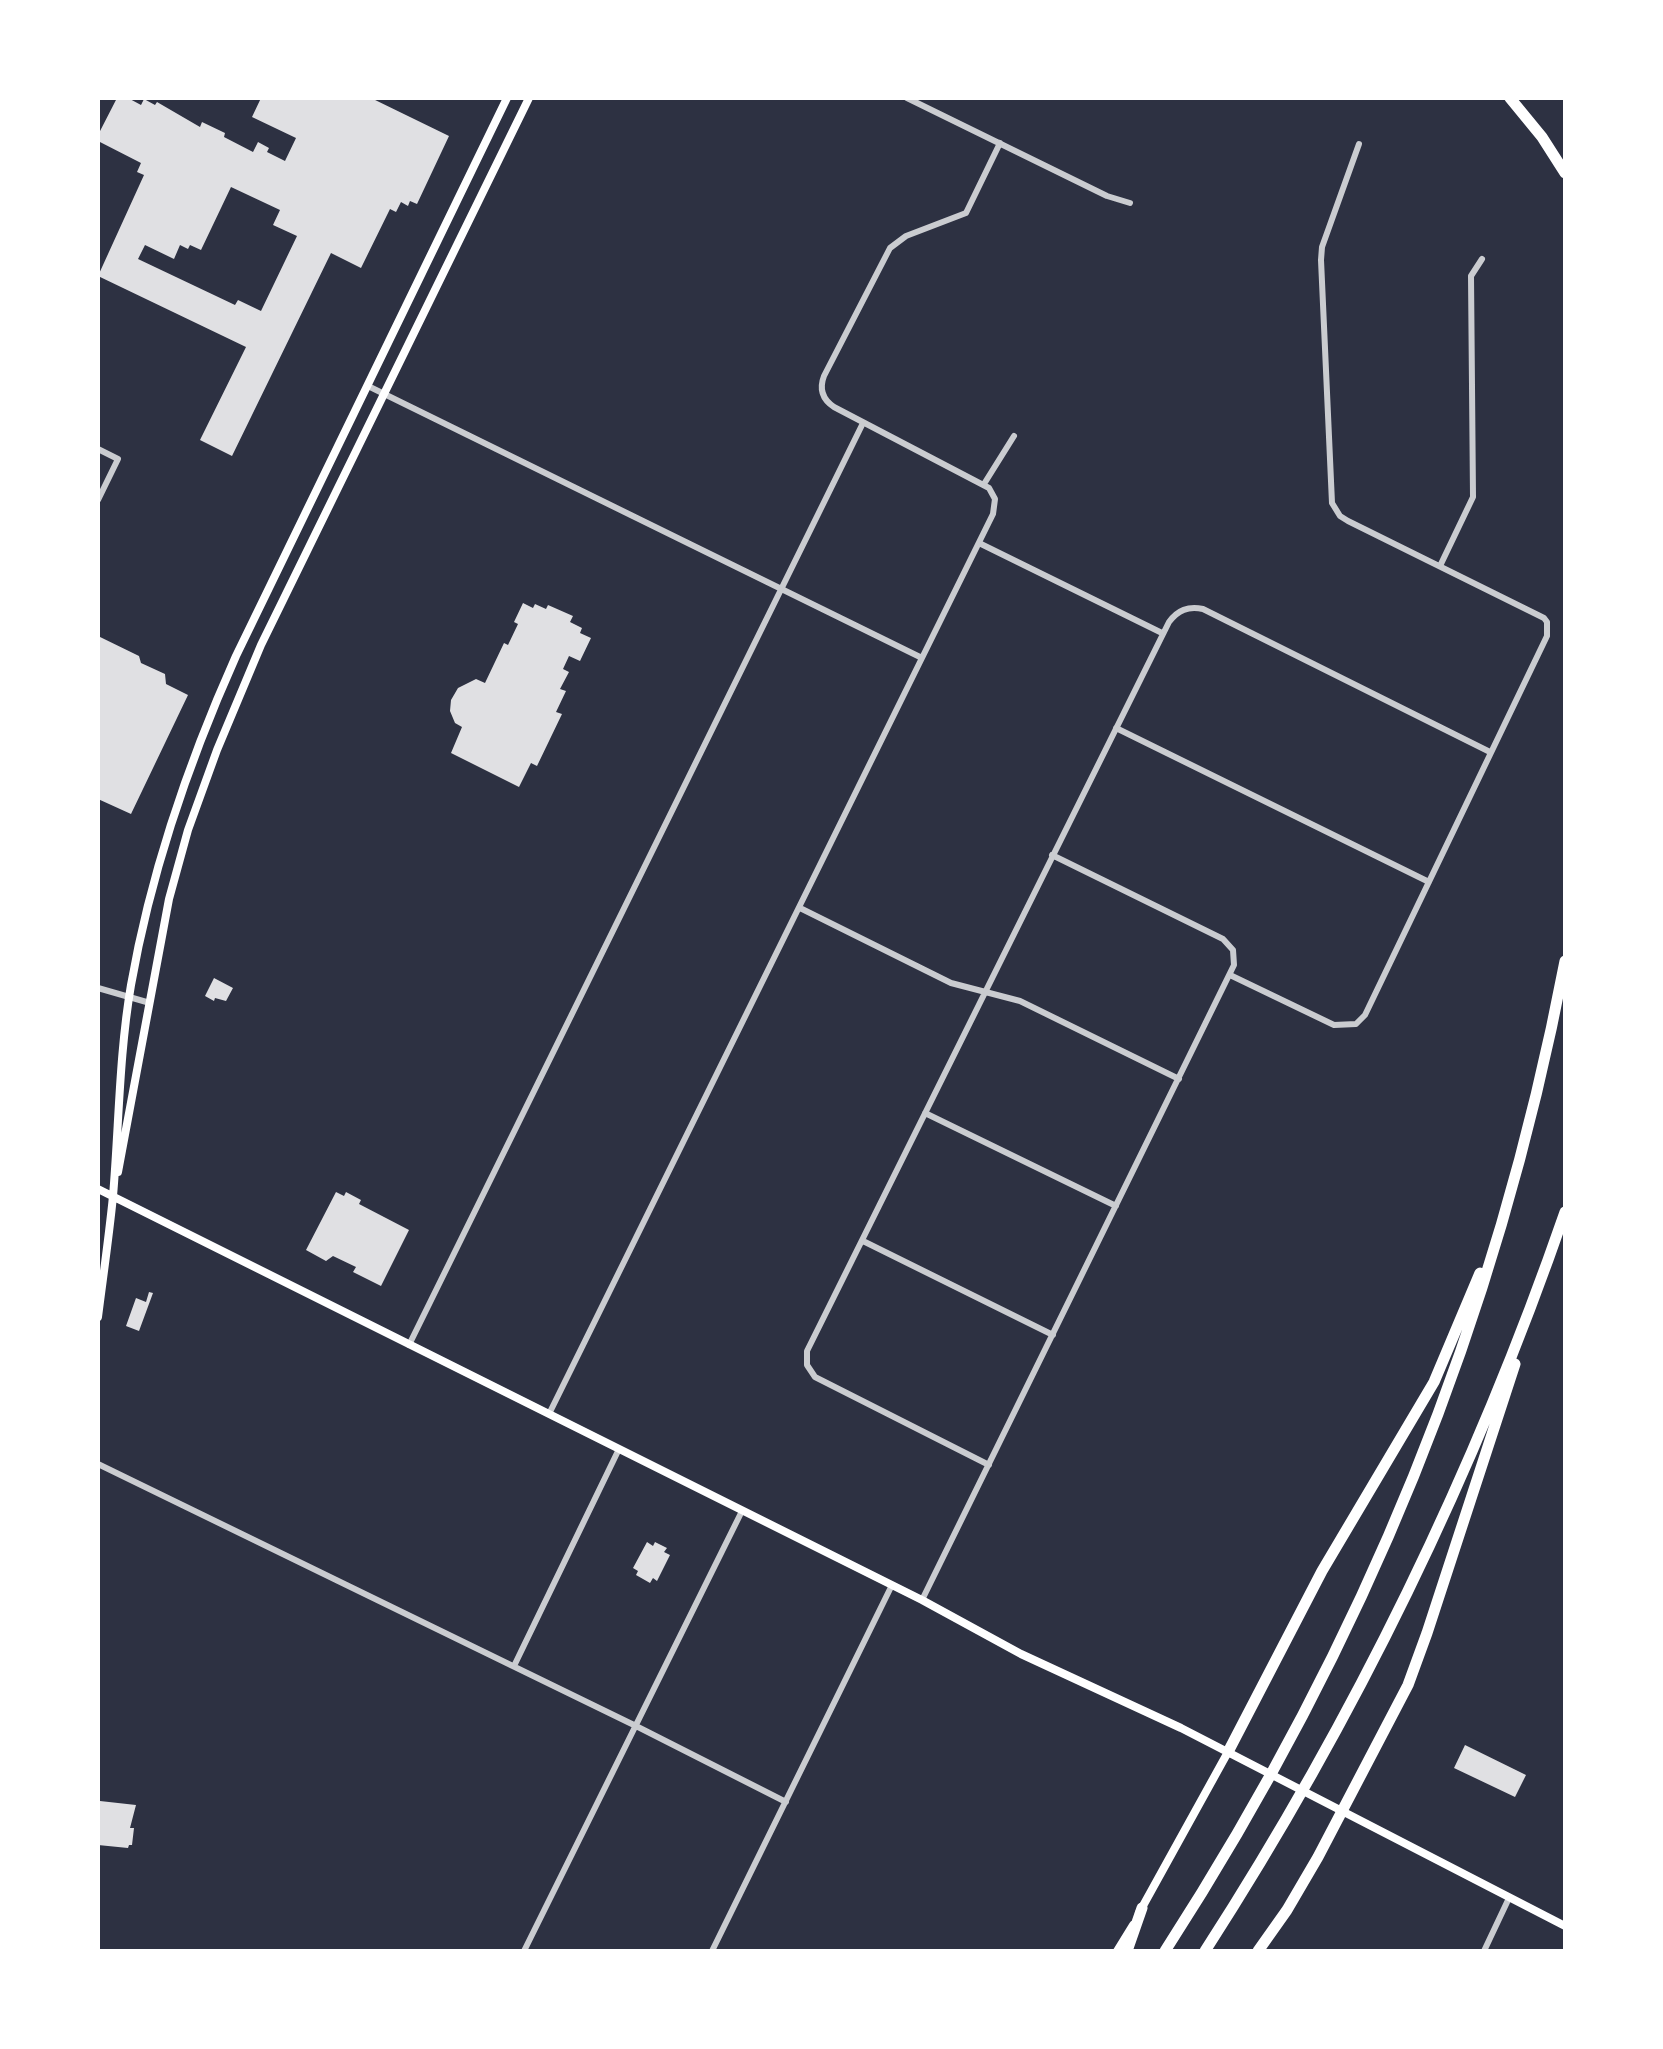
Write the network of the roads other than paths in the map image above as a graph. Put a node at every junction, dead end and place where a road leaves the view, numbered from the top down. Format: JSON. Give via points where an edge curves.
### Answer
{"nodes":[{"id":1,"x":507,"y":98,"type":"edge"},
{"id":2,"x":529,"y":98,"type":"edge"},
{"id":3,"x":907,"y":98,"type":"edge"},
{"id":4,"x":1510,"y":98,"type":"edge"},
{"id":5,"x":1000,"y":143,"type":"junction"},
{"id":6,"x":1359,"y":144,"type":"dead end"},
{"id":7,"x":1565,"y":173,"type":"edge"},
{"id":8,"x":1130,"y":203,"type":"dead end"},
{"id":9,"x":1482,"y":259,"type":"dead end"},
{"id":10,"x":368,"y":386,"type":"junction"},
{"id":11,"x":386,"y":394,"type":"junction"},
{"id":12,"x":863,"y":423,"type":"junction"},
{"id":13,"x":1014,"y":436,"type":"dead end"},
{"id":14,"x":98,"y":449,"type":"edge"},
{"id":15,"x":984,"y":484,"type":"junction"},
{"id":16,"x":98,"y":500,"type":"edge"},
{"id":17,"x":979,"y":543,"type":"junction"},
{"id":18,"x":1440,"y":566,"type":"junction"},
{"id":19,"x":781,"y":588,"type":"junction"},
{"id":20,"x":1162,"y":633,"type":"junction"},
{"id":21,"x":922,"y":658,"type":"junction"},
{"id":22,"x":1116,"y":728,"type":"junction"},
{"id":23,"x":1490,"y":752,"type":"junction"},
{"id":24,"x":1052,"y":855,"type":"junction"},
{"id":25,"x":1429,"y":882,"type":"junction"},
{"id":26,"x":800,"y":908,"type":"junction"},
{"id":27,"x":1565,"y":961,"type":"edge"},
{"id":28,"x":1230,"y":975,"type":"junction"},
{"id":29,"x":98,"y":988,"type":"edge"},
{"id":30,"x":985,"y":992,"type":"junction"},
{"id":31,"x":129,"y":999,"type":"junction"},
{"id":32,"x":150,"y":1003,"type":"junction"},
{"id":33,"x":1179,"y":1079,"type":"junction"},
{"id":34,"x":925,"y":1113,"type":"junction"},
{"id":35,"x":98,"y":1189,"type":"edge"},
{"id":36,"x":1511,"y":1190,"type":"junction"},
{"id":37,"x":113,"y":1196,"type":"junction"},
{"id":38,"x":1116,"y":1206,"type":"junction"},
{"id":39,"x":1565,"y":1212,"type":"edge"},
{"id":40,"x":863,"y":1241,"type":"junction"},
{"id":41,"x":1547,"y":1264,"type":"junction"},
{"id":42,"x":98,"y":1317,"type":"edge"},
{"id":43,"x":1053,"y":1335,"type":"junction"},
{"id":44,"x":409,"y":1345,"type":"junction"},
{"id":45,"x":549,"y":1414,"type":"junction"},
{"id":46,"x":619,"y":1449,"type":"junction"},
{"id":47,"x":98,"y":1464,"type":"edge"},
{"id":48,"x":989,"y":1465,"type":"junction"},
{"id":49,"x":742,"y":1511,"type":"junction"},
{"id":50,"x":892,"y":1585,"type":"junction"},
{"id":51,"x":922,"y":1600,"type":"junction"},
{"id":52,"x":514,"y":1666,"type":"junction"},
{"id":53,"x":636,"y":1726,"type":"junction"},
{"id":54,"x":1228,"y":1752,"type":"junction"},
{"id":55,"x":786,"y":1802,"type":"junction"},
{"id":56,"x":1343,"y":1811,"type":"junction"},
{"id":57,"x":1509,"y":1898,"type":"junction"},
{"id":58,"x":1142,"y":1908,"type":"junction"},
{"id":59,"x":1565,"y":1926,"type":"edge"},
{"id":60,"x":524,"y":1951,"type":"edge"},
{"id":61,"x":712,"y":1951,"type":"edge"},
{"id":62,"x":1117,"y":1951,"type":"edge"},
{"id":63,"x":1127,"y":1951,"type":"edge"},
{"id":64,"x":1165,"y":1951,"type":"edge"},
{"id":65,"x":1205,"y":1951,"type":"edge"},
{"id":66,"x":1258,"y":1951,"type":"edge"},
{"id":67,"x":1484,"y":1951,"type":"edge"}],
"edges":[{"from":1,"to":10,"type":"main road"},
{"from":2,"to":11,"type":"main road"},
{"from":3,"to":5,"type":"street"},
{"from":4,"to":7,"type":"highway"},
{"from":5,"to":8,"type":"street"},
{"from":5,"to":12,"type":"street","via":[[966,213],[893,244],[824,376],[824,398]]},
{"from":6,"to":18,"type":"street","via":[[1321,260],[1332,503],[1348,521]]},
{"from":9,"to":18,"type":"street","via":[[1471,276],[1473,497]]},
{"from":10,"to":11,"type":"street"},
{"from":10,"to":31,"type":"main road","via":[[204,732],[157,871]]},
{"from":11,"to":19,"type":"street"},
{"from":11,"to":32,"type":"main road","via":[[261,645],[217,750],[173,883]]},
{"from":12,"to":15,"type":"street"},
{"from":12,"to":19,"type":"street"},
{"from":13,"to":15,"type":"street"},
{"from":14,"to":16,"type":"street","via":[[118,459]]},
{"from":15,"to":17,"type":"street","via":[[993,493],[995,506]]},
{"from":17,"to":20,"type":"street"},
{"from":17,"to":21,"type":"street"},
{"from":18,"to":23,"type":"street","via":[[1547,622],[1544,643]]},
{"from":19,"to":21,"type":"street"},
{"from":19,"to":44,"type":"street"},
{"from":20,"to":22,"type":"street"},
{"from":20,"to":23,"type":"street","via":[[1174,615],[1203,609]]},
{"from":21,"to":26,"type":"street"},
{"from":22,"to":24,"type":"street"},
{"from":22,"to":25,"type":"street"},
{"from":23,"to":25,"type":"street"},
{"from":24,"to":28,"type":"street","via":[[1223,939],[1235,958]]},
{"from":24,"to":30,"type":"street"},
{"from":25,"to":28,"type":"street","via":[[1356,1024],[1334,1025]]},
{"from":26,"to":30,"type":"street","via":[[951,983]]},
{"from":26,"to":45,"type":"street"},
{"from":27,"to":36,"type":"highway"},
{"from":28,"to":33,"type":"street"},
{"from":29,"to":31,"type":"street"},
{"from":30,"to":33,"type":"street","via":[[1020,1001]]},
{"from":30,"to":34,"type":"street"},
{"from":31,"to":32,"type":"street"},
{"from":31,"to":37,"type":"main road"},
{"from":32,"to":37,"type":"main road"},
{"from":33,"to":38,"type":"street"},
{"from":34,"to":38,"type":"street"},
{"from":34,"to":40,"type":"street"},
{"from":35,"to":37,"type":"main road"},
{"from":36,"to":54,"type":"highway","via":[[1434,1382],[1317,1580]]},
{"from":36,"to":64,"type":"highway","via":[[1468,1336],[1421,1462],[1357,1608],[1253,1809]]},
{"from":37,"to":42,"type":"main road"},
{"from":37,"to":44,"type":"main road"},
{"from":38,"to":43,"type":"street"},
{"from":39,"to":41,"type":"highway"},
{"from":40,"to":43,"type":"street"},
{"from":40,"to":48,"type":"street","via":[[807,1351],[810,1371]]},
{"from":41,"to":56,"type":"highway","via":[[1419,1658]]},
{"from":41,"to":65,"type":"highway","via":[[1425,1557],[1323,1756]]},
{"from":43,"to":48,"type":"street"},
{"from":44,"to":45,"type":"main road"},
{"from":45,"to":46,"type":"main road"},
{"from":46,"to":49,"type":"main road"},
{"from":46,"to":52,"type":"street"},
{"from":47,"to":52,"type":"street"},
{"from":48,"to":51,"type":"street"},
{"from":49,"to":50,"type":"main road"},
{"from":49,"to":53,"type":"street"},
{"from":50,"to":51,"type":"main road"},
{"from":50,"to":55,"type":"street"},
{"from":51,"to":54,"type":"main road","via":[[1021,1654]]},
{"from":52,"to":53,"type":"street"},
{"from":53,"to":55,"type":"street"},
{"from":53,"to":60,"type":"street"},
{"from":54,"to":56,"type":"main road"},
{"from":54,"to":58,"type":"main road"},
{"from":55,"to":61,"type":"street"},
{"from":56,"to":57,"type":"main road"},
{"from":56,"to":66,"type":"highway"},
{"from":57,"to":59,"type":"main road"},
{"from":57,"to":67,"type":"street"},
{"from":58,"to":62,"type":"main road"},
{"from":58,"to":63,"type":"highway"}]}
